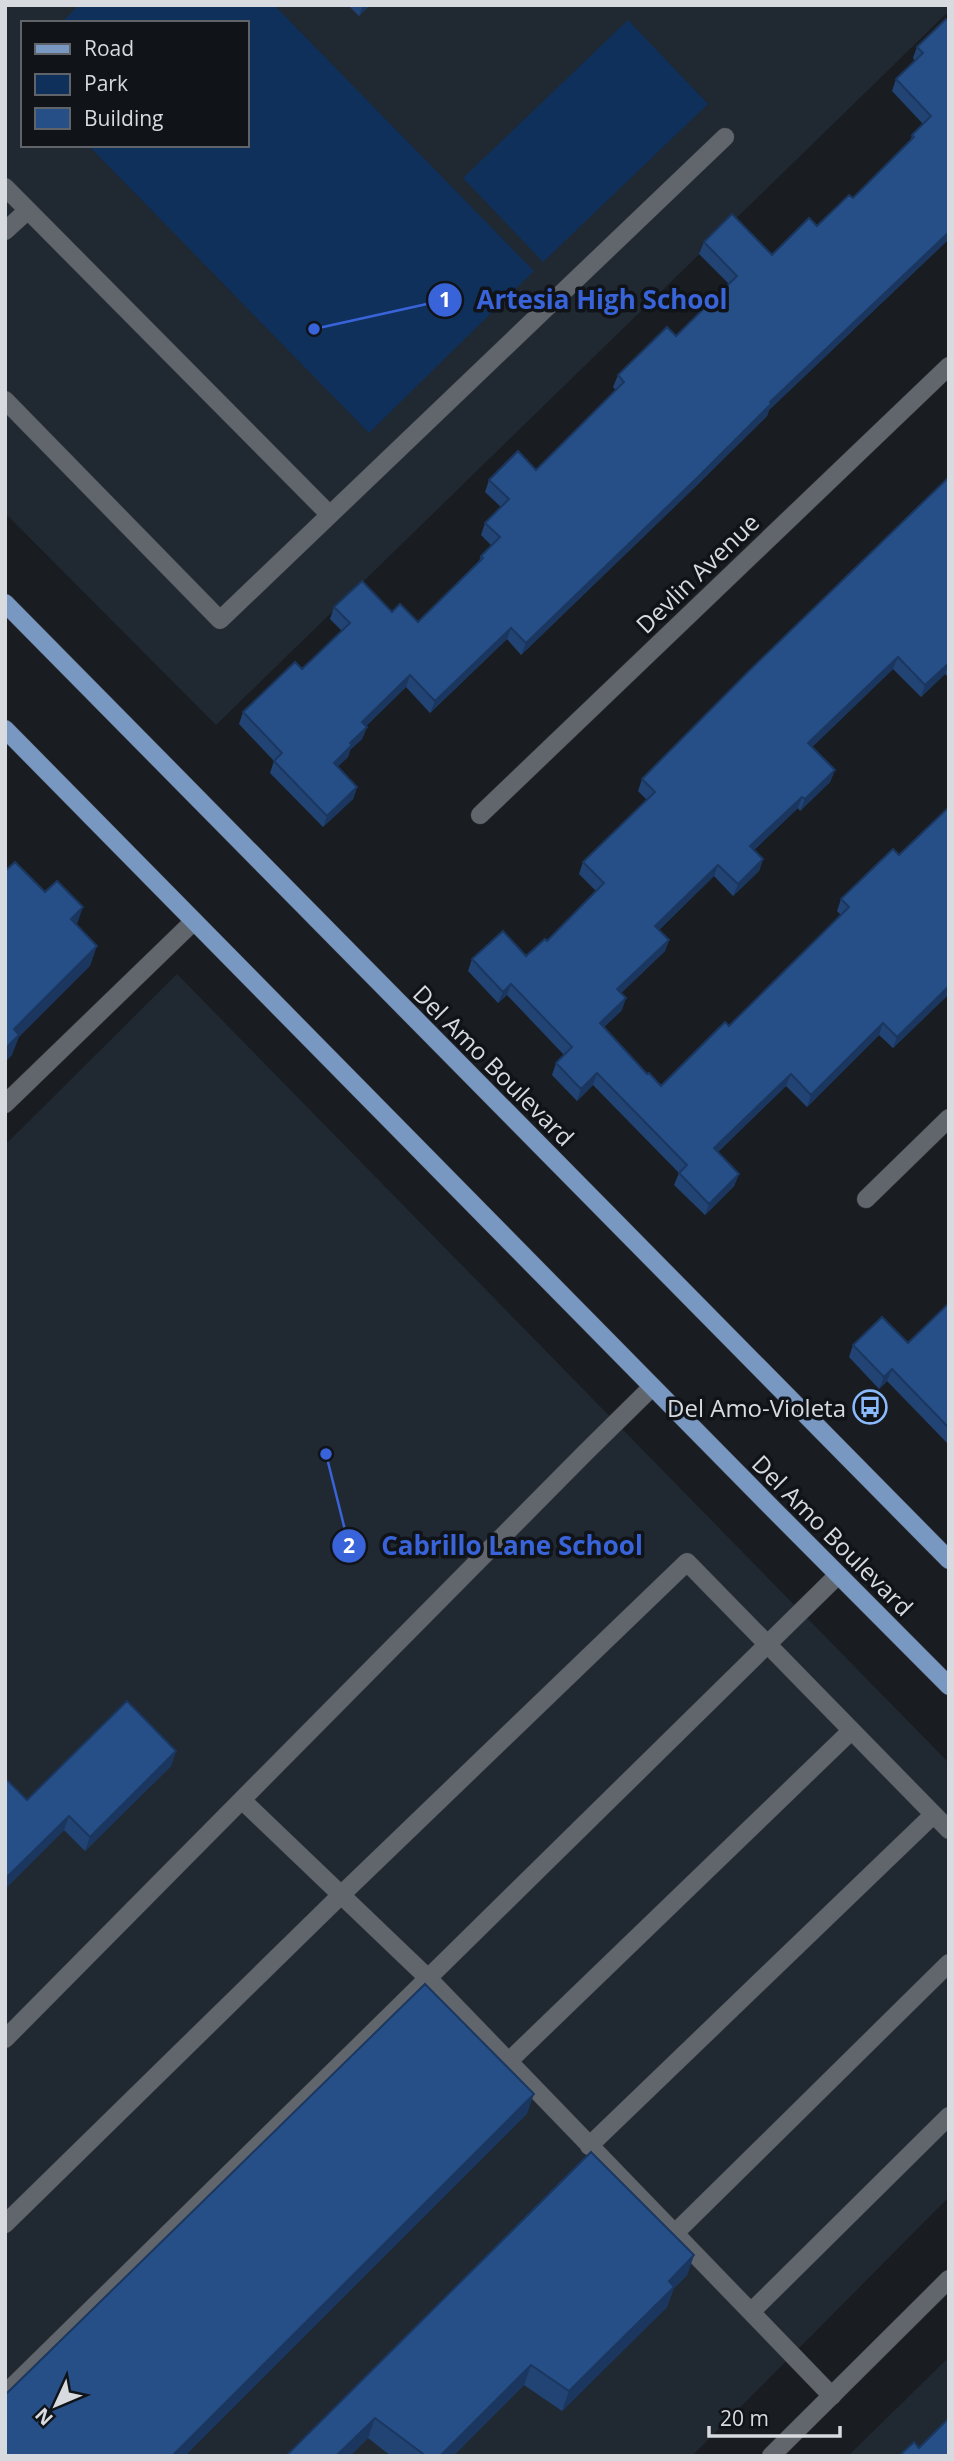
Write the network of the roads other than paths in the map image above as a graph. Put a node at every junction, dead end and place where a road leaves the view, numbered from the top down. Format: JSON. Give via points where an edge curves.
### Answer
{"nodes":[{"id":1,"x":725,"y":137,"type":"dead end"},
{"id":2,"x":5,"y":187,"type":"edge"},
{"id":3,"x":27,"y":210,"type":"junction"},
{"id":4,"x":5,"y":231,"type":"edge"},
{"id":5,"x":949,"y":366,"type":"edge"},
{"id":6,"x":5,"y":400,"type":"edge"},
{"id":7,"x":329,"y":514,"type":"junction"},
{"id":8,"x":5,"y":603,"type":"edge"},
{"id":9,"x":5,"y":729,"type":"edge"},
{"id":10,"x":480,"y":815,"type":"dead end"},
{"id":11,"x":194,"y":921,"type":"junction"},
{"id":12,"x":5,"y":1104,"type":"edge"},
{"id":13,"x":949,"y":1118,"type":"edge"},
{"id":14,"x":866,"y":1199,"type":"dead end"},
{"id":15,"x":652,"y":1387,"type":"junction"},
{"id":16,"x":949,"y":1560,"type":"edge"},
{"id":17,"x":838,"y":1575,"type":"junction"},
{"id":18,"x":767,"y":1645,"type":"junction"},
{"id":19,"x":949,"y":1686,"type":"edge"},
{"id":20,"x":851,"y":1731,"type":"junction"},
{"id":21,"x":243,"y":1801,"type":"junction"},
{"id":22,"x":933,"y":1815,"type":"junction"},
{"id":23,"x":949,"y":1830,"type":"edge"},
{"id":24,"x":341,"y":1895,"type":"junction"},
{"id":25,"x":949,"y":1963,"type":"edge"},
{"id":26,"x":428,"y":1979,"type":"junction"},
{"id":27,"x":5,"y":2039,"type":"edge"},
{"id":28,"x":508,"y":2062,"type":"junction"},
{"id":29,"x":949,"y":2116,"type":"edge"},
{"id":30,"x":589,"y":2146,"type":"junction"},
{"id":31,"x":5,"y":2224,"type":"edge"},
{"id":32,"x":675,"y":2233,"type":"junction"},
{"id":33,"x":949,"y":2279,"type":"edge"},
{"id":34,"x":751,"y":2312,"type":"junction"},
{"id":35,"x":5,"y":2393,"type":"edge"},
{"id":36,"x":831,"y":2396,"type":"junction"},
{"id":37,"x":771,"y":2456,"type":"edge"}],
"edges":[{"from":1,"to":7,"type":"street"},
{"from":2,"to":3,"type":"street"},
{"from":3,"to":4,"type":"street"},
{"from":3,"to":7,"type":"street"},
{"from":5,"to":10,"type":"street","name":"Devlin Avenue"},
{"from":6,"to":7,"type":"street","via":[[220,620]]},
{"from":8,"to":16,"type":"main road","name":"Del Amo Boulevard"},
{"from":9,"to":11,"type":"main road","name":"Del Amo Boulevard"},
{"from":11,"to":12,"type":"street"},
{"from":11,"to":15,"type":"main road","name":"Del Amo Boulevard"},
{"from":13,"to":14,"type":"street"},
{"from":15,"to":17,"type":"main road","name":"Del Amo Boulevard"},
{"from":15,"to":21,"type":"street"},
{"from":17,"to":18,"type":"street"},
{"from":17,"to":19,"type":"main road","name":"Del Amo Boulevard"},
{"from":18,"to":20,"type":"street"},
{"from":18,"to":24,"type":"street","via":[[687,1562]]},
{"from":18,"to":26,"type":"street"},
{"from":20,"to":22,"type":"street"},
{"from":20,"to":28,"type":"street"},
{"from":21,"to":24,"type":"street"},
{"from":21,"to":27,"type":"street"},
{"from":22,"to":23,"type":"street"},
{"from":22,"to":30,"type":"street"},
{"from":24,"to":26,"type":"street"},
{"from":24,"to":31,"type":"street"},
{"from":25,"to":32,"type":"street"},
{"from":26,"to":28,"type":"street"},
{"from":26,"to":35,"type":"street"},
{"from":28,"to":30,"type":"street"},
{"from":29,"to":34,"type":"street"},
{"from":30,"to":32,"type":"street"},
{"from":32,"to":34,"type":"street"},
{"from":33,"to":36,"type":"street"},
{"from":34,"to":36,"type":"street"},
{"from":36,"to":37,"type":"street"}]}
